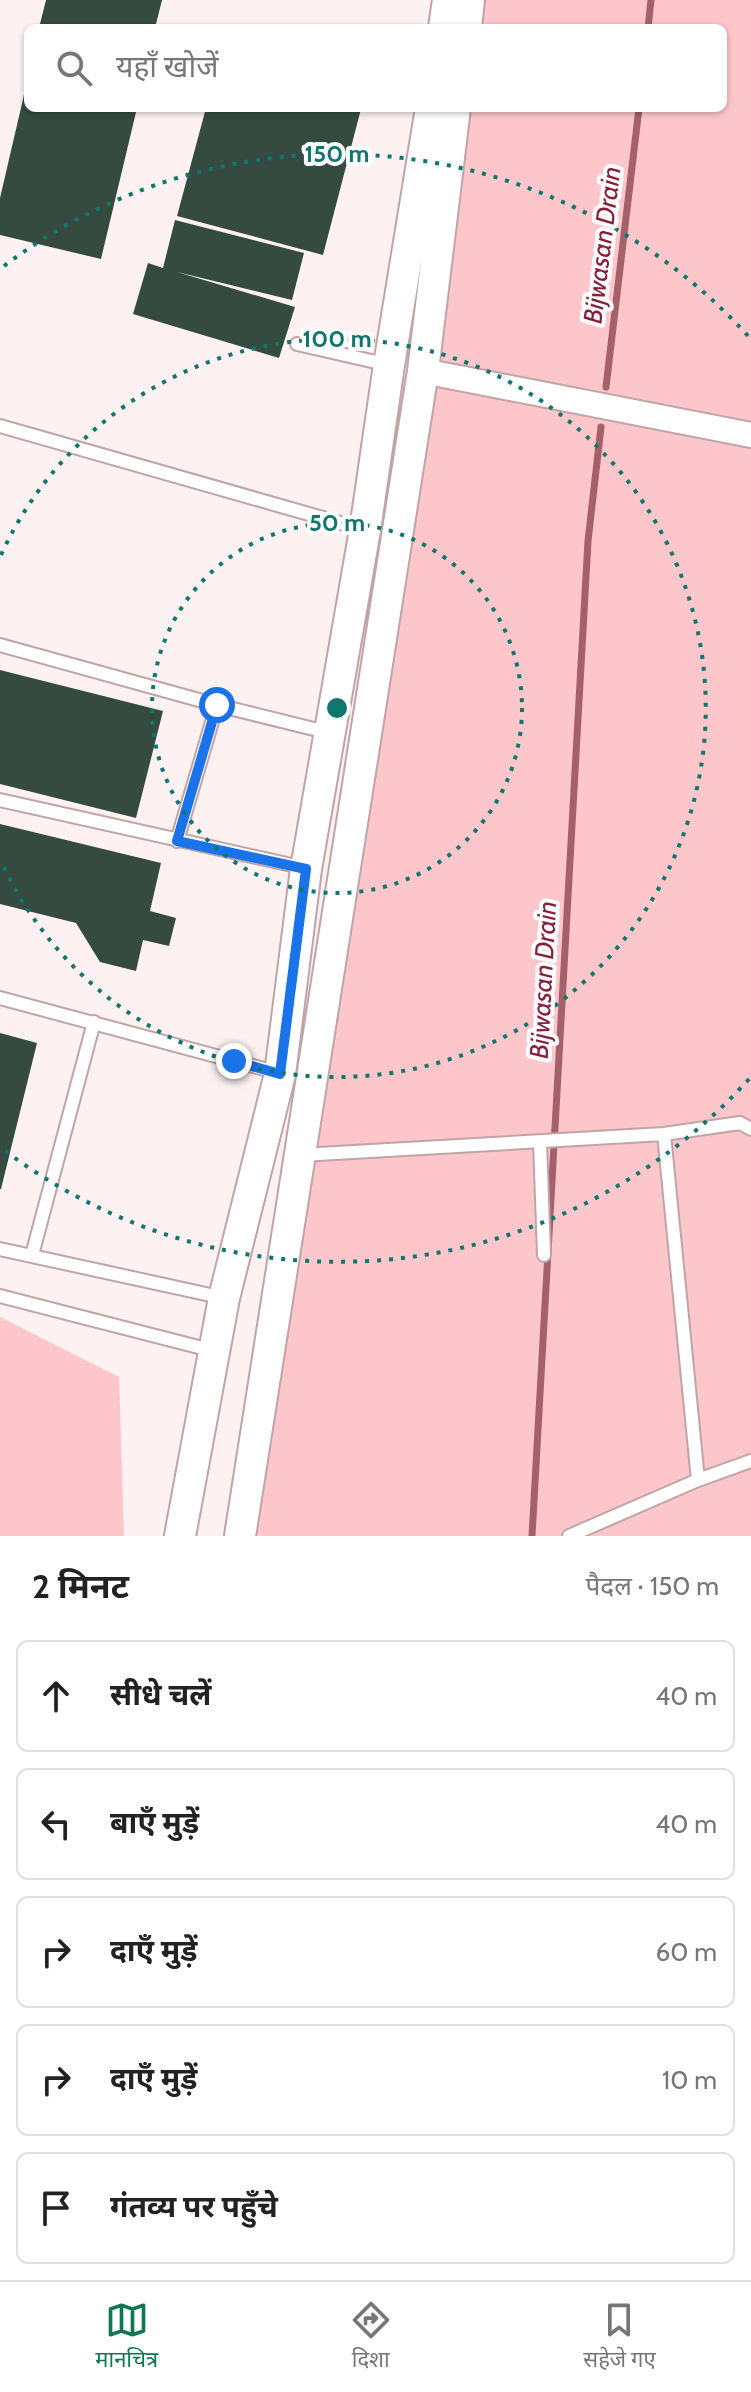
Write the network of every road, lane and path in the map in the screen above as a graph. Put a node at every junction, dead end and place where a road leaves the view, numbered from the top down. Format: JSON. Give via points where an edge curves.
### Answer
{"nodes":[{"id":1,"x":448,"y":0,"type":"edge"},
{"id":2,"x":469,"y":0,"type":"edge"},
{"id":3,"x":445,"y":24,"type":"edge"},
{"id":4,"x":466,"y":24,"type":"edge"},
{"id":5,"x":430,"y":112,"type":"edge"},
{"id":6,"x":455,"y":112,"type":"edge"},
{"id":7,"x":297,"y":344,"type":"dead end"},
{"id":8,"x":389,"y":365,"type":"junction"},
{"id":9,"x":423,"y":371,"type":"junction"},
{"id":10,"x":0,"y":426,"type":"edge"},
{"id":11,"x":751,"y":435,"type":"edge"},
{"id":12,"x":365,"y":530,"type":"junction"},
{"id":13,"x":0,"y":645,"type":"edge"},
{"id":14,"x":217,"y":705,"type":"junction"},
{"id":15,"x":330,"y":733,"type":"junction"},
{"id":16,"x":0,"y":800,"type":"edge"},
{"id":17,"x":177,"y":841,"type":"junction"},
{"id":18,"x":306,"y":869,"type":"junction"},
{"id":19,"x":0,"y":998,"type":"edge"},
{"id":20,"x":94,"y":1022,"type":"junction"},
{"id":21,"x":280,"y":1074,"type":"junction"},
{"id":22,"x":751,"y":1129,"type":"edge"},
{"id":23,"x":664,"y":1134,"type":"junction"},
{"id":24,"x":541,"y":1141,"type":"junction"},
{"id":25,"x":299,"y":1156,"type":"junction"},
{"id":26,"x":0,"y":1249,"type":"edge"},
{"id":27,"x":32,"y":1255,"type":"junction"},
{"id":28,"x":544,"y":1255,"type":"dead end"},
{"id":29,"x":0,"y":1296,"type":"edge"},
{"id":30,"x":224,"y":1298,"type":"junction"},
{"id":31,"x":214,"y":1351,"type":"junction"},
{"id":32,"x":751,"y":1461,"type":"edge"},
{"id":33,"x":698,"y":1480,"type":"junction"},
{"id":34,"x":180,"y":1536,"type":"edge"},
{"id":35,"x":240,"y":1536,"type":"edge"},
{"id":36,"x":569,"y":1536,"type":"edge"}],
"edges":[{"from":1,"to":3,"type":"street"},
{"from":2,"to":4,"type":"street"},
{"from":5,"to":8,"type":"street"},
{"from":6,"to":9,"type":"street"},
{"from":7,"to":8,"type":"lane"},
{"from":8,"to":12,"type":"street"},
{"from":9,"to":11,"type":"street"},
{"from":9,"to":25,"type":"street"},
{"from":10,"to":12,"type":"lane"},
{"from":12,"to":15,"type":"street"},
{"from":13,"to":14,"type":"lane"},
{"from":14,"to":15,"type":"lane"},
{"from":14,"to":17,"type":"lane"},
{"from":15,"to":18,"type":"street"},
{"from":16,"to":17,"type":"lane"},
{"from":17,"to":18,"type":"lane"},
{"from":18,"to":21,"type":"street"},
{"from":19,"to":20,"type":"lane"},
{"from":20,"to":21,"type":"lane"},
{"from":20,"to":27,"type":"lane"},
{"from":21,"to":30,"type":"street"},
{"from":22,"to":23,"type":"lane","via":[[740,1123]]},
{"from":23,"to":24,"type":"lane"},
{"from":23,"to":33,"type":"lane"},
{"from":24,"to":25,"type":"lane"},
{"from":24,"to":28,"type":"lane"},
{"from":25,"to":35,"type":"street"},
{"from":26,"to":27,"type":"lane"},
{"from":27,"to":30,"type":"lane"},
{"from":29,"to":31,"type":"lane"},
{"from":30,"to":31,"type":"street"},
{"from":31,"to":34,"type":"street"},
{"from":32,"to":33,"type":"lane"},
{"from":33,"to":36,"type":"lane"}]}
